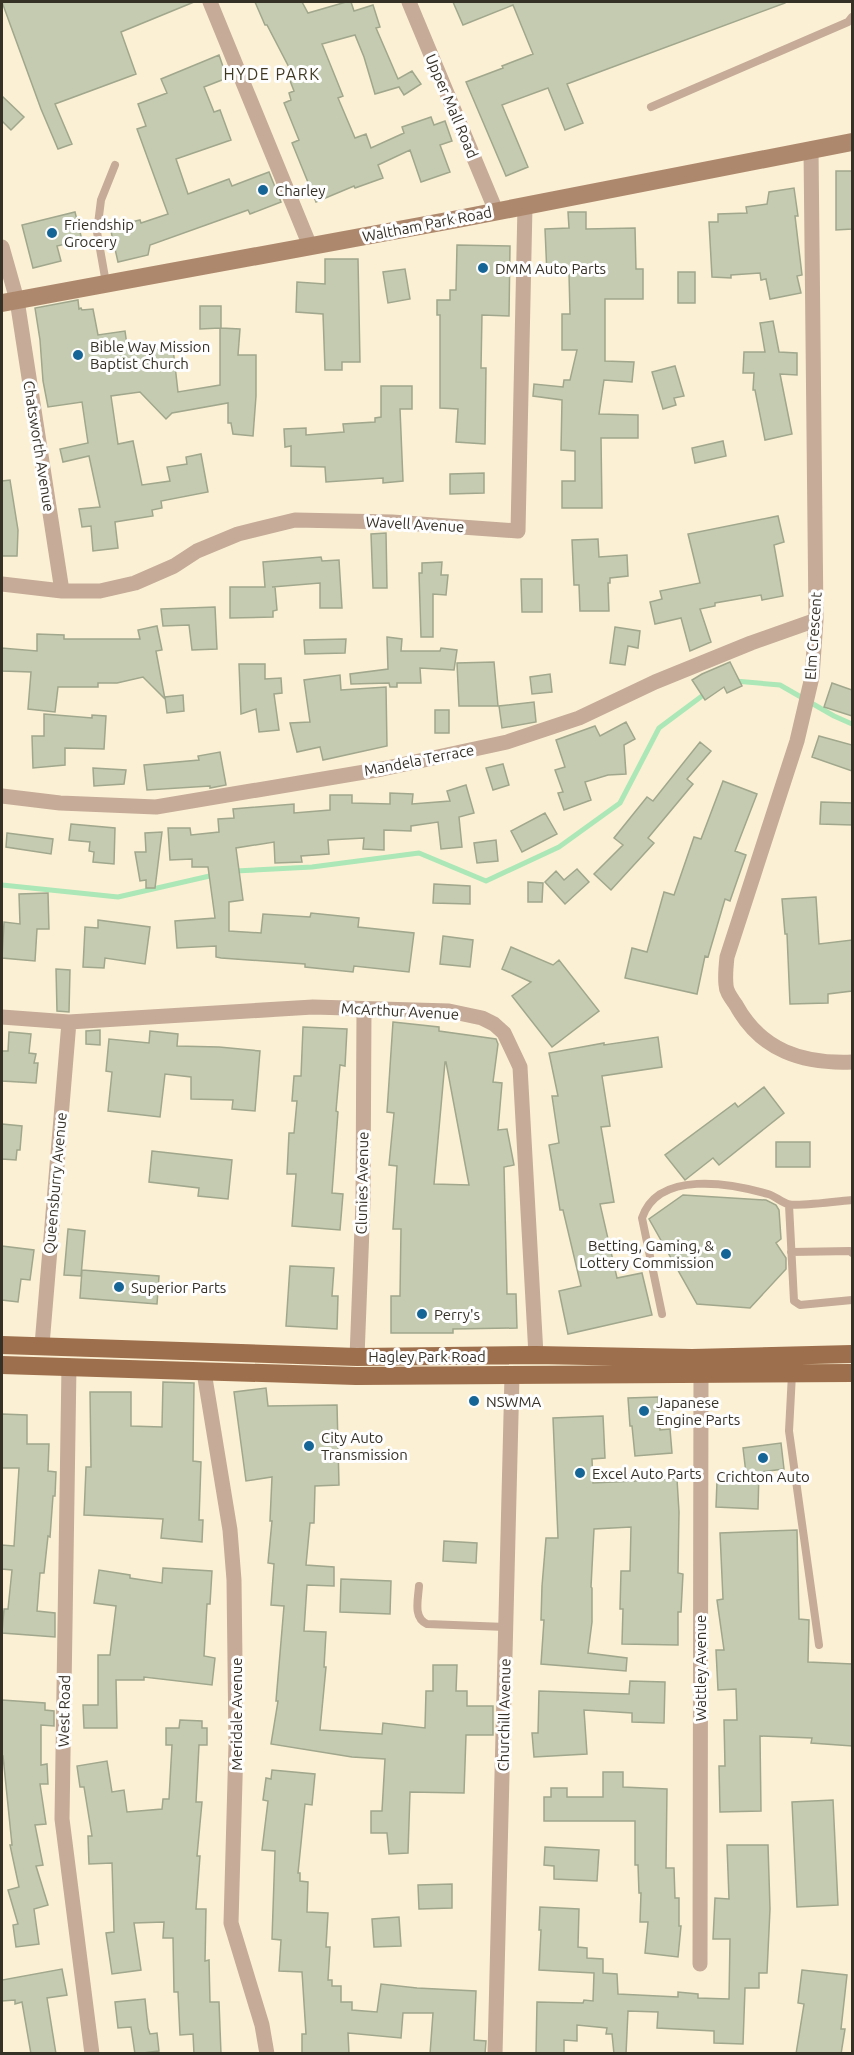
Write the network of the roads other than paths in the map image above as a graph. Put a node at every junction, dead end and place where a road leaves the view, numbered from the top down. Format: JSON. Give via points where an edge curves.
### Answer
{"nodes":[{"id":1,"x":210,"y":2,"type":"edge"},
{"id":2,"x":409,"y":2,"type":"edge"},
{"id":3,"x":852,"y":17,"type":"edge"},
{"id":4,"x":651,"y":107,"type":"dead end"},
{"id":5,"x":852,"y":142,"type":"edge"},
{"id":6,"x":811,"y":149,"type":"junction"},
{"id":7,"x":115,"y":165,"type":"dead end"},
{"id":8,"x":525,"y":206,"type":"junction"},
{"id":9,"x":496,"y":211,"type":"junction"},
{"id":10,"x":310,"y":246,"type":"junction"},
{"id":11,"x":2,"y":247,"type":"edge"},
{"id":12,"x":106,"y":283,"type":"junction"},
{"id":13,"x":9,"y":302,"type":"edge"},
{"id":14,"x":2,"y":584,"type":"edge"},
{"id":15,"x":62,"y":591,"type":"junction"},
{"id":16,"x":816,"y":620,"type":"junction"},
{"id":17,"x":2,"y":795,"type":"edge"},
{"id":18,"x":364,"y":1009,"type":"junction"},
{"id":19,"x":2,"y":1017,"type":"edge"},
{"id":20,"x":69,"y":1022,"type":"junction"},
{"id":21,"x":852,"y":1062,"type":"edge"},
{"id":22,"x":852,"y":1200,"type":"edge"},
{"id":23,"x":789,"y":1205,"type":"junction"},
{"id":24,"x":792,"y":1252,"type":"junction"},
{"id":25,"x":852,"y":1253,"type":"edge"},
{"id":26,"x":852,"y":1300,"type":"edge"},
{"id":27,"x":662,"y":1314,"type":"dead end"},
{"id":28,"x":2,"y":1345,"type":"edge"},
{"id":29,"x":42,"y":1345,"type":"junction"},
{"id":30,"x":852,"y":1354,"type":"edge"},
{"id":31,"x":536,"y":1355,"type":"junction"},
{"id":32,"x":357,"y":1357,"type":"junction"},
{"id":33,"x":2,"y":1365,"type":"edge"},
{"id":34,"x":69,"y":1366,"type":"junction"},
{"id":35,"x":204,"y":1371,"type":"junction"},
{"id":36,"x":701,"y":1373,"type":"junction"},
{"id":37,"x":852,"y":1373,"type":"edge"},
{"id":38,"x":792,"y":1374,"type":"junction"},
{"id":39,"x":512,"y":1376,"type":"junction"},
{"id":40,"x":418,"y":1586,"type":"dead end"},
{"id":41,"x":506,"y":1627,"type":"junction"},
{"id":42,"x":819,"y":1645,"type":"dead end"},
{"id":43,"x":700,"y":1964,"type":"dead end"},
{"id":44,"x":92,"y":2054,"type":"edge"},
{"id":45,"x":267,"y":2054,"type":"edge"},
{"id":46,"x":495,"y":2054,"type":"edge"}],
"edges":[{"from":1,"to":10,"type":"street"},
{"from":2,"to":9,"type":"street","name":"Upper Mall Road"},
{"from":3,"to":4,"type":"lane"},
{"from":5,"to":6,"type":"main road","name":"Waltham Park Road"},
{"from":6,"to":8,"type":"main road","name":"Waltham Park Road"},
{"from":6,"to":16,"type":"street","name":"Elm Crescent"},
{"from":7,"to":12,"type":"lane","via":[[100,200],[97,232]]},
{"from":8,"to":9,"type":"main road","name":"Waltham Park Road"},
{"from":8,"to":15,"type":"street","name":"Wavell Avenue","via":[[518,531],[295,520],[238,534],[135,583],[100,591]]},
{"from":9,"to":10,"type":"main road","name":"Waltham Park Road"},
{"from":10,"to":12,"type":"main road","name":"Waltham Park Road"},
{"from":11,"to":13,"type":"street","name":"Chatsworth Avenue"},
{"from":12,"to":13,"type":"main road","name":"Waltham Park Road"},
{"from":13,"to":15,"type":"street","name":"Chatsworth Avenue"},
{"from":14,"to":15,"type":"street","name":"Wavell Avenue"},
{"from":16,"to":17,"type":"street","name":"Mandela Terrace","via":[[655,682],[579,718],[507,742],[382,769],[156,807],[60,803]]},
{"from":16,"to":21,"type":"street","name":"Elm Crescent","via":[[812,677],[797,741],[727,957],[725,987],[743,1019],[767,1042],[796,1057],[827,1063]]},
{"from":18,"to":20,"type":"street","name":"McArthur Avenue","via":[[314,1007]]},
{"from":18,"to":31,"type":"street","name":"McArthur Avenue","via":[[449,1011],[482,1018],[504,1033],[512,1047],[520,1067]]},
{"from":18,"to":32,"type":"street","name":"Clunies Avenue"},
{"from":19,"to":20,"type":"street","name":"McArthur Avenue"},
{"from":20,"to":29,"type":"street","name":"Queensburry Avenue"},
{"from":22,"to":23,"type":"lane"},
{"from":23,"to":24,"type":"lane"},
{"from":23,"to":27,"type":"lane","via":[[771,1195],[738,1187],[685,1183],[662,1191],[646,1206],[642,1218]]},
{"from":24,"to":25,"type":"lane"},
{"from":24,"to":26,"type":"lane","via":[[796,1303]]},
{"from":28,"to":29,"type":"main road","name":"Hagley Park Road"},
{"from":29,"to":32,"type":"main road","name":"Hagley Park Road"},
{"from":30,"to":31,"type":"main road","name":"Hagley Park Road","via":[[692,1358]]},
{"from":31,"to":32,"type":"main road","name":"Hagley Park Road"},
{"from":33,"to":34,"type":"main road","name":"Hagley Park Road"},
{"from":34,"to":35,"type":"main road","name":"Hagley Park Road"},
{"from":34,"to":44,"type":"street","name":"West Road","via":[[62,1819]]},
{"from":35,"to":39,"type":"main road","name":"Hagley Park Road"},
{"from":35,"to":45,"type":"street","name":"Meridale Avenue","via":[[229,1520],[234,1580],[236,1733],[231,1923]]},
{"from":36,"to":38,"type":"main road","name":"Hagley Park Road"},
{"from":36,"to":39,"type":"main road","name":"Hagley Park Road"},
{"from":36,"to":43,"type":"street","name":"Wattley Avenue"},
{"from":37,"to":38,"type":"main road","name":"Hagley Park Road"},
{"from":38,"to":42,"type":"lane","via":[[789,1431]]},
{"from":39,"to":41,"type":"street","name":"Churchill Avenue"},
{"from":40,"to":41,"type":"lane","via":[[418,1616],[427,1624]]},
{"from":41,"to":46,"type":"street","name":"Churchill Avenue"}]}
